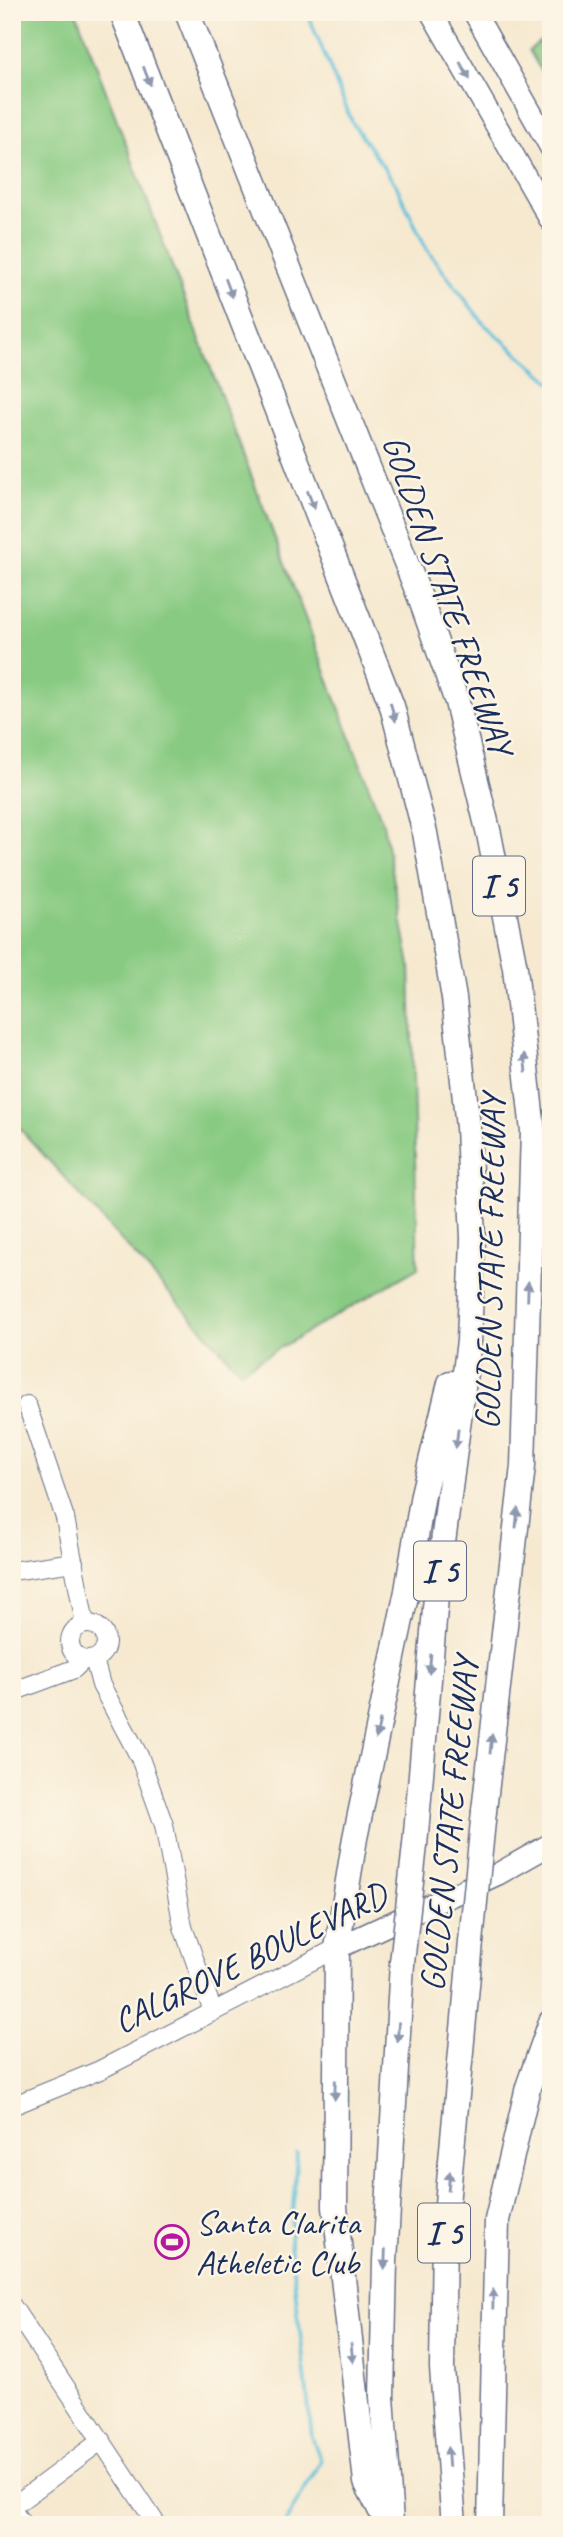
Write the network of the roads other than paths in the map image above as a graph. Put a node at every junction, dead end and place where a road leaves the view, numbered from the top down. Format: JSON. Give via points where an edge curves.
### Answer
{"nodes":[{"id":1,"x":122,"y":12,"type":"edge"},
{"id":2,"x":187,"y":12,"type":"edge"},
{"id":3,"x":431,"y":12,"type":"edge"},
{"id":4,"x":474,"y":12,"type":"edge"},
{"id":5,"x":551,"y":148,"type":"edge"},
{"id":6,"x":551,"y":221,"type":"edge"},
{"id":7,"x":533,"y":1131,"type":"junction"},
{"id":8,"x":551,"y":1184,"type":"edge"},
{"id":9,"x":471,"y":1297,"type":"junction"},
{"id":10,"x":27,"y":1405,"type":"dead end"},
{"id":11,"x":74,"y":1562,"type":"junction"},
{"id":12,"x":12,"y":1571,"type":"edge"},
{"id":13,"x":85,"y":1624,"type":"junction"},
{"id":14,"x":88,"y":1660,"type":"junction"},
{"id":15,"x":12,"y":1692,"type":"edge"},
{"id":16,"x":551,"y":1843,"type":"edge"},
{"id":17,"x":337,"y":1948,"type":"junction"},
{"id":18,"x":213,"y":2012,"type":"junction"},
{"id":19,"x":551,"y":2022,"type":"edge"},
{"id":20,"x":12,"y":2106,"type":"edge"},
{"id":21,"x":12,"y":2306,"type":"edge"},
{"id":22,"x":102,"y":2440,"type":"junction"},
{"id":23,"x":12,"y":2509,"type":"edge"},
{"id":24,"x":23,"y":2525,"type":"edge"},
{"id":25,"x":158,"y":2525,"type":"edge"},
{"id":26,"x":390,"y":2525,"type":"edge"},
{"id":27,"x":454,"y":2525,"type":"edge"},
{"id":28,"x":490,"y":2525,"type":"edge"}],
"edges":[{"from":1,"to":9,"type":"highway","name":"GOLDEN STATE FREEWAY","number":"I 5","one_way":true,"via":[[392,706],[425,833],[454,998],[468,1127]]},
{"from":7,"to":2,"type":"highway","name":"GOLDEN STATE FREEWAY","number":"I 5","one_way":true,"via":[[515,968],[457,702],[406,561]]},
{"from":3,"to":6,"type":"main road","one_way":true},
{"from":4,"to":5,"type":"main road"},
{"from":7,"to":8,"type":"highway"},
{"from":27,"to":7,"type":"highway","name":"GOLDEN STATE FREEWAY","number":"I 5","one_way":true,"bridge":true,"via":[[442,2368],[444,2237],[484,1811],[523,1466]]},
{"from":9,"to":17,"type":"highway","one_way":true,"via":[[423,1494]]},
{"from":9,"to":26,"type":"highway","name":"GOLDEN STATE FREEWAY","number":"I 5","one_way":true,"bridge":true,"via":[[436,1597],[402,1963],[382,2397]]},
{"from":10,"to":11,"type":"street","via":[[59,1496]]},
{"from":11,"to":12,"type":"street"},
{"from":11,"to":13,"type":"street"},
{"from":13,"to":14,"type":"street","via":[[73,1631],[69,1645],[77,1657]]},
{"from":13,"to":14,"type":"street","via":[[99,1628],[106,1640],[103,1653]]},
{"from":14,"to":15,"type":"street"},
{"from":14,"to":18,"type":"street","via":[[140,1758],[164,1825],[183,1927]]},
{"from":16,"to":17,"type":"main road","name":"CALGROVE BOULEVARD","via":[[498,1874]]},
{"from":17,"to":18,"type":"street","name":"CALGROVE BOULEVARD"},
{"from":17,"to":26,"type":"highway","one_way":true,"via":[[335,2207],[366,2482]]},
{"from":18,"to":20,"type":"street","name":"CALGROVE BOULEVARD","via":[[100,2070]]},
{"from":28,"to":19,"type":"highway","one_way":true,"via":[[497,2220],[528,2087]]},
{"from":21,"to":22,"type":"street"},
{"from":22,"to":23,"type":"street"},
{"from":22,"to":25,"type":"street"},
{"from":23,"to":24,"type":"street"}]}
